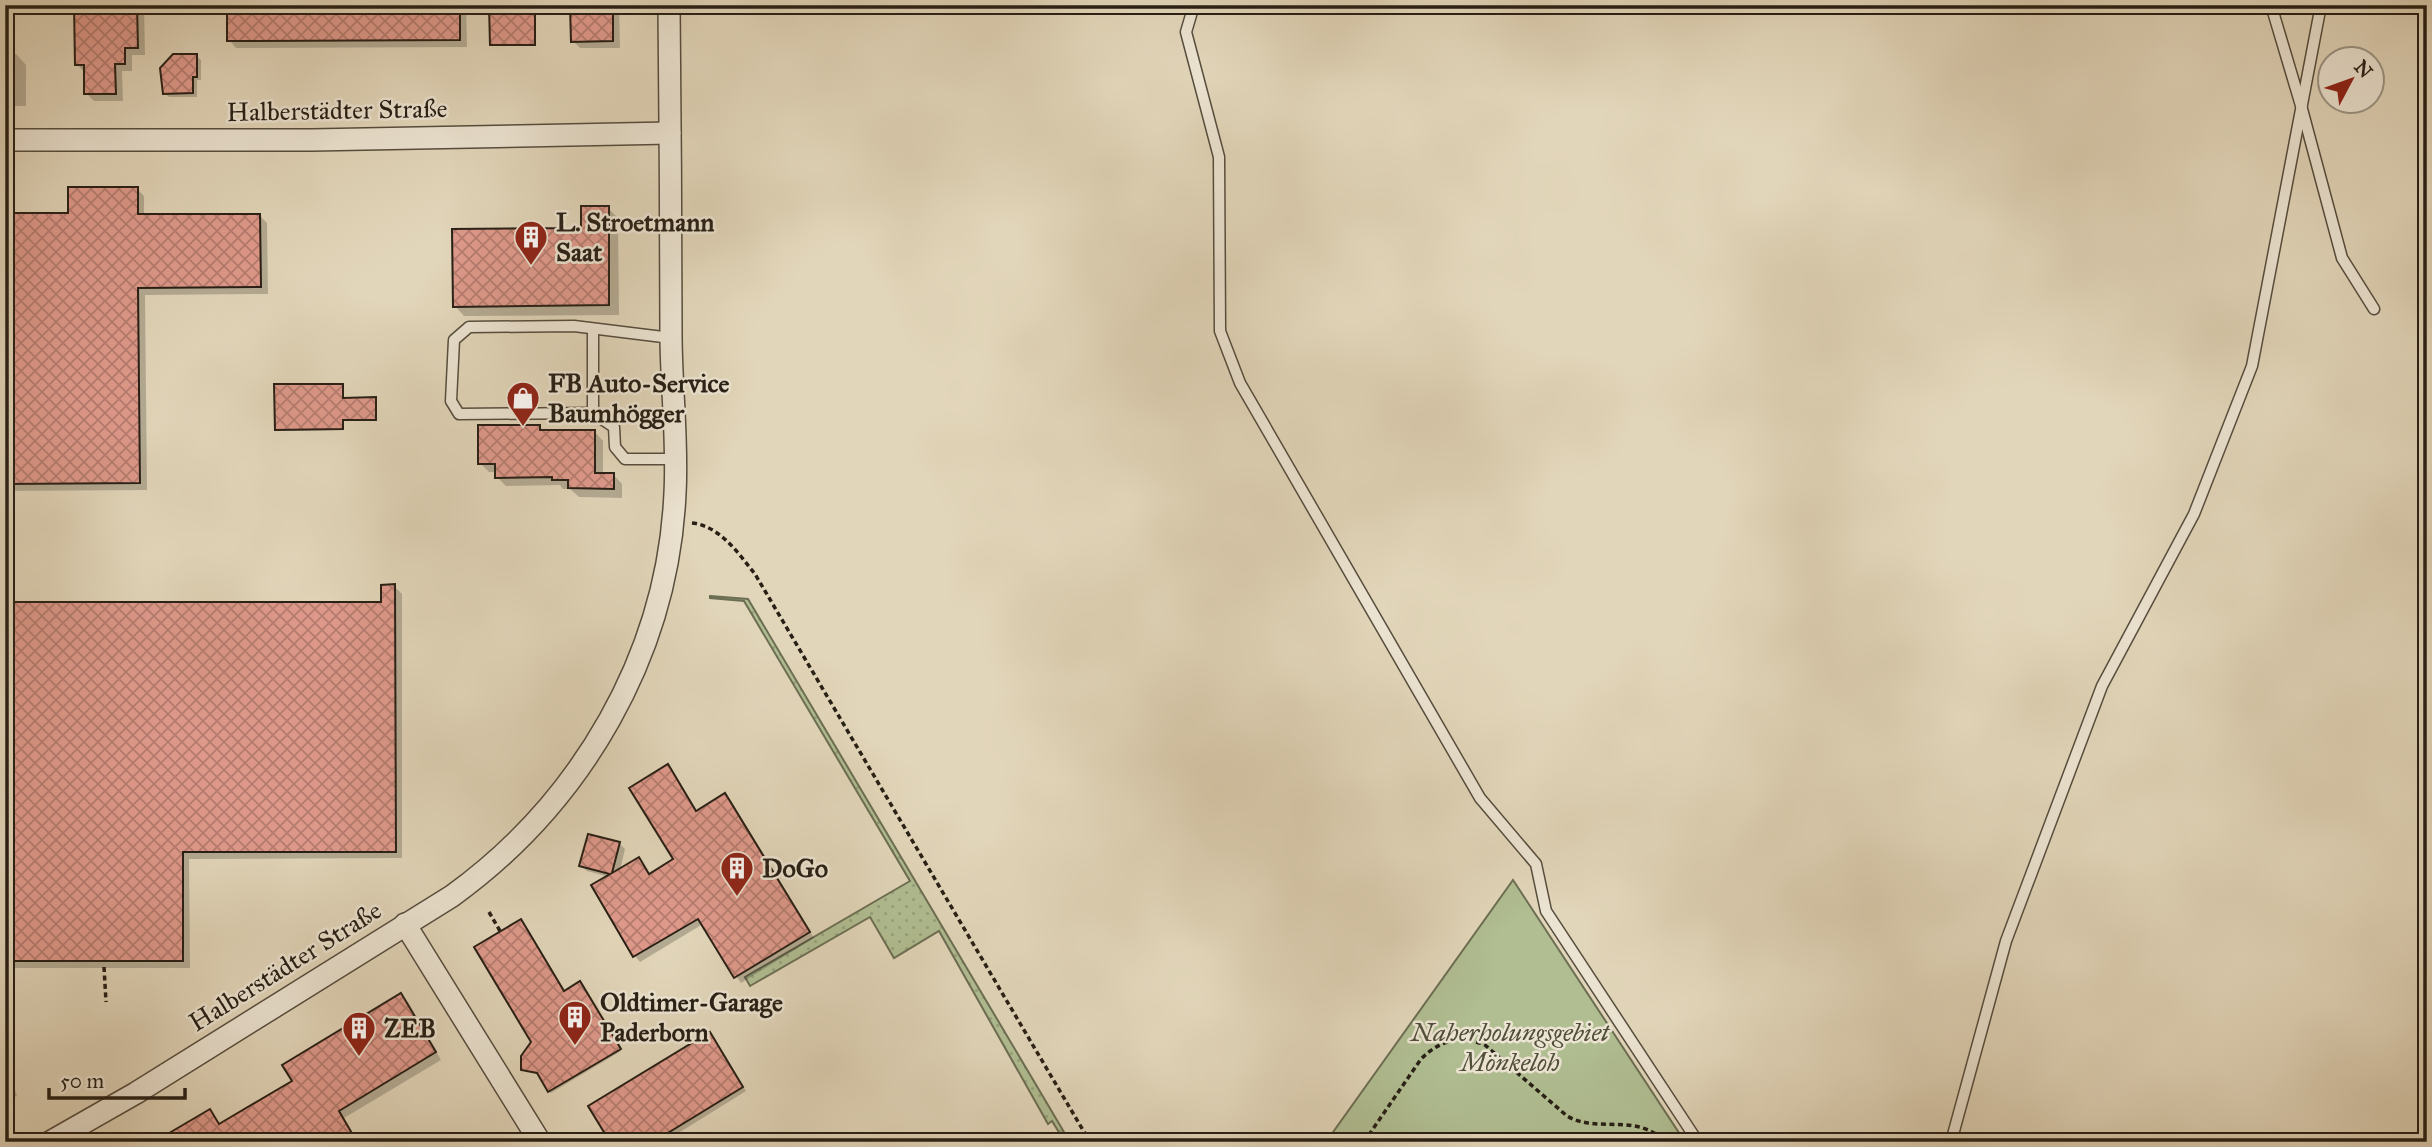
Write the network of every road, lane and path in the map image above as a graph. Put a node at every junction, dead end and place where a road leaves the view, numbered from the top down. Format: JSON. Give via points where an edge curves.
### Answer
{"nodes":[{"id":1,"x":669,"y":5,"type":"edge"},
{"id":2,"x":1195,"y":5,"type":"edge"},
{"id":3,"x":2271,"y":5,"type":"edge"},
{"id":4,"x":2320,"y":5,"type":"edge"},
{"id":5,"x":2302,"y":109,"type":"junction"},
{"id":6,"x":670,"y":133,"type":"junction"},
{"id":7,"x":5,"y":140,"type":"edge"},
{"id":8,"x":2374,"y":309,"type":"dead end"},
{"id":9,"x":593,"y":330,"type":"junction"},
{"id":10,"x":671,"y":338,"type":"junction"},
{"id":11,"x":593,"y":413,"type":"junction"},
{"id":12,"x":676,"y":459,"type":"junction"},
{"id":13,"x":673,"y":521,"type":"junction"},
{"id":14,"x":489,"y":912,"type":"dead end"},
{"id":15,"x":405,"y":924,"type":"junction"},
{"id":16,"x":500,"y":931,"type":"dead end"},
{"id":17,"x":104,"y":967,"type":"dead end"},
{"id":18,"x":106,"y":1002,"type":"dead end"},
{"id":19,"x":50,"y":1142,"type":"edge"},
{"id":20,"x":540,"y":1142,"type":"edge"},
{"id":21,"x":1090,"y":1142,"type":"edge"},
{"id":22,"x":1364,"y":1142,"type":"edge"},
{"id":23,"x":1665,"y":1142,"type":"edge"},
{"id":24,"x":1698,"y":1142,"type":"edge"},
{"id":25,"x":1951,"y":1142,"type":"edge"}],
"edges":[{"from":1,"to":6,"type":"street","name":"Halberstädter Straße"},
{"from":2,"to":24,"type":"lane","via":[[1186,32],[1219,157],[1220,331],[1240,383],[1480,798],[1536,864],[1546,911]]},
{"from":3,"to":5,"type":"lane"},
{"from":4,"to":5,"type":"lane"},
{"from":5,"to":8,"type":"lane","via":[[2342,258]]},
{"from":5,"to":25,"type":"lane","via":[[2252,366],[2194,514],[2102,686],[2006,941]]},
{"from":6,"to":7,"type":"street","name":"Halberstädter Straße"},
{"from":6,"to":10,"type":"street","name":"Halberstädter Straße"},
{"from":9,"to":10,"type":"lane"},
{"from":9,"to":11,"type":"lane"},
{"from":9,"to":11,"type":"lane","via":[[574,326],[469,327],[454,340],[451,401],[459,414]]},
{"from":10,"to":12,"type":"street","name":"Halberstädter Straße"},
{"from":11,"to":12,"type":"lane","via":[[614,427],[615,447],[625,459]]},
{"from":12,"to":13,"type":"street","name":"Halberstädter Straße"},
{"from":13,"to":15,"type":"street","name":"Halberstädter Straße","via":[[656,614],[622,696],[593,750],[550,808],[497,861]]},
{"from":13,"to":21,"type":"path","via":[[706,524],[755,574]]},
{"from":14,"to":16,"type":"path"},
{"from":15,"to":19,"type":"street","name":"Halberstädter Straße"},
{"from":15,"to":20,"type":"street","name":"Halberstädter Straße"},
{"from":17,"to":18,"type":"path"},
{"from":22,"to":23,"type":"path","via":[[1421,1059],[1441,1043],[1453,1040],[1485,1045],[1578,1123],[1640,1126]]}]}
